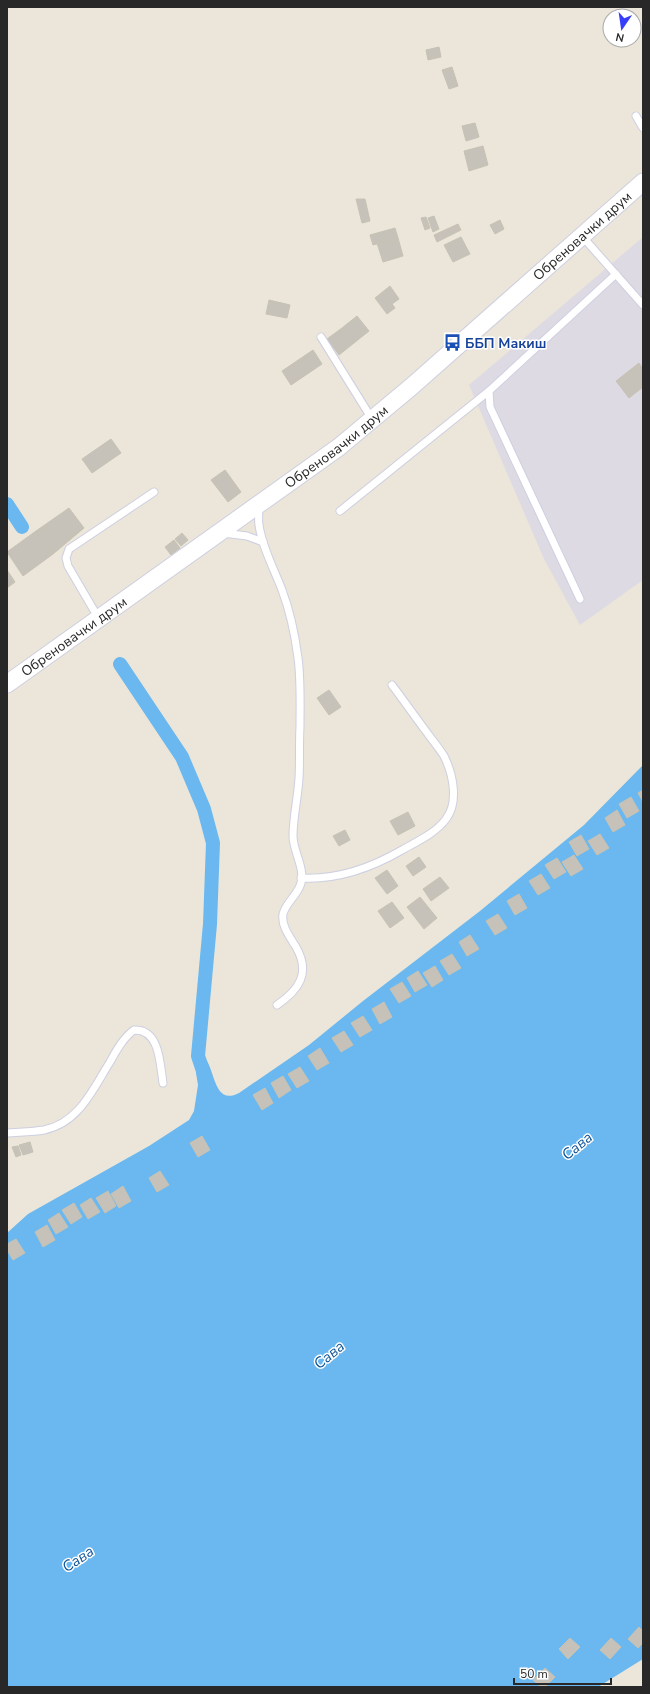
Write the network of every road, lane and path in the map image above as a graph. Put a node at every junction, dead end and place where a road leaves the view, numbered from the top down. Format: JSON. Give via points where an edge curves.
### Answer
{"nodes":[{"id":1,"x":636,"y":116,"type":"dead end"},
{"id":2,"x":643,"y":128,"type":"edge"},
{"id":3,"x":643,"y":182,"type":"edge"},
{"id":4,"x":581,"y":235,"type":"junction"},
{"id":5,"x":616,"y":274,"type":"junction"},
{"id":6,"x":643,"y":305,"type":"edge"},
{"id":7,"x":321,"y":337,"type":"dead end"},
{"id":8,"x":489,"y":391,"type":"junction"},
{"id":9,"x":372,"y":420,"type":"junction"},
{"id":10,"x":154,"y":492,"type":"dead end"},
{"id":11,"x":259,"y":504,"type":"junction"},
{"id":12,"x":340,"y":511,"type":"dead end"},
{"id":13,"x":221,"y":532,"type":"junction"},
{"id":14,"x":263,"y":542,"type":"junction"},
{"id":15,"x":580,"y":599,"type":"dead end"},
{"id":16,"x":99,"y":619,"type":"junction"},
{"id":17,"x":7,"y":684,"type":"edge"},
{"id":18,"x":392,"y":685,"type":"dead end"},
{"id":19,"x":301,"y":878,"type":"junction"},
{"id":20,"x":277,"y":1005,"type":"dead end"},
{"id":21,"x":163,"y":1083,"type":"dead end"},
{"id":22,"x":7,"y":1133,"type":"edge"}],
"edges":[{"from":1,"to":2,"type":"lane"},
{"from":3,"to":4,"type":"street","name":"Обреновачки друм"},
{"from":4,"to":5,"type":"lane"},
{"from":4,"to":9,"type":"street","name":"Обреновачки друм"},
{"from":5,"to":6,"type":"lane"},
{"from":5,"to":8,"type":"lane"},
{"from":7,"to":9,"type":"lane"},
{"from":8,"to":12,"type":"lane"},
{"from":8,"to":15,"type":"lane","via":[[490,407]]},
{"from":9,"to":11,"type":"street","name":"Обреновачки друм"},
{"from":10,"to":16,"type":"lane","via":[[69,549],[66,558],[68,566]]},
{"from":11,"to":13,"type":"street","name":"Обреновачки друм"},
{"from":11,"to":14,"type":"lane","via":[[259,525]]},
{"from":13,"to":14,"type":"lane","via":[[247,536]]},
{"from":13,"to":16,"type":"street","name":"Обреновачки друм"},
{"from":14,"to":19,"type":"lane","via":[[283,592],[298,658],[299,777],[293,837]]},
{"from":16,"to":17,"type":"street","name":"Обреновачки друм"},
{"from":18,"to":19,"type":"lane","via":[[444,756],[454,788],[451,812],[433,831],[374,865],[338,876]]},
{"from":19,"to":20,"type":"lane","via":[[301,883],[283,914],[284,924],[302,963],[302,977],[297,989]]},
{"from":21,"to":22,"type":"lane","via":[[153,1039],[143,1031],[134,1030],[117,1050],[84,1105],[71,1118],[44,1130]]}]}
